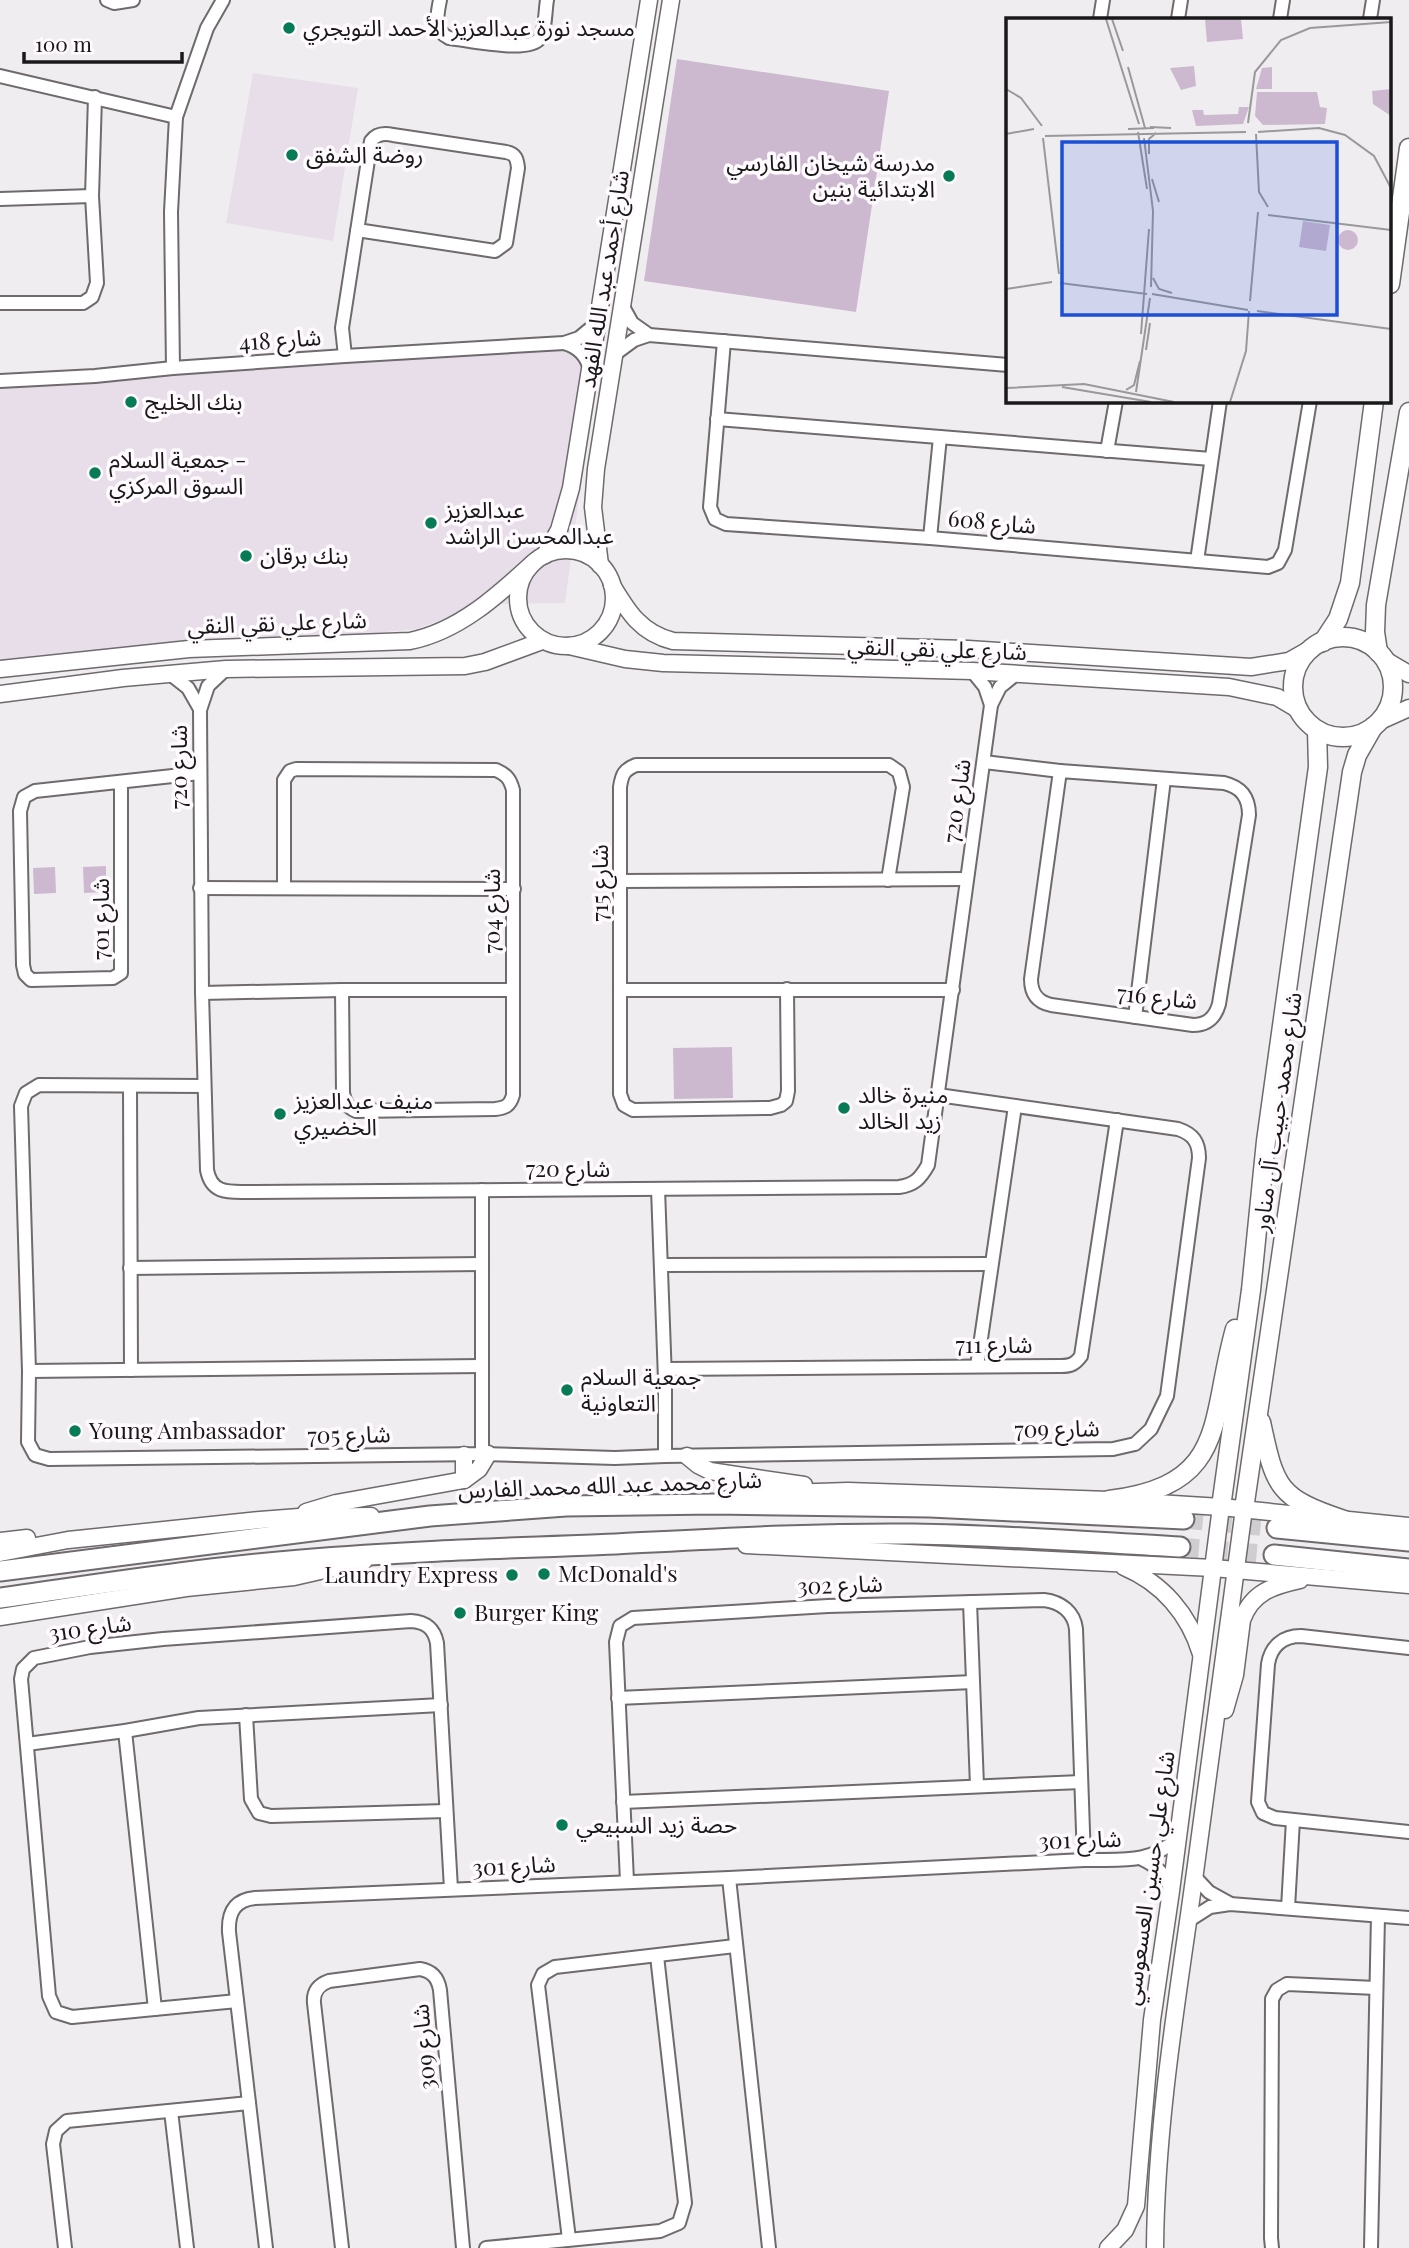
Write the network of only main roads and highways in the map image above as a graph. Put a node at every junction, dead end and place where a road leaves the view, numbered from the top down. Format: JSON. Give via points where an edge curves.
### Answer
{"nodes":[{"id":1,"x":1409,"y":148,"type":"edge"},
{"id":2,"x":1392,"y":270,"type":"edge"},
{"id":3,"x":1374,"y":402,"type":"edge"},
{"id":4,"x":1409,"y":412,"type":"edge"},
{"id":5,"x":1317,"y":645,"type":"junction"},
{"id":6,"x":1381,"y":656,"type":"junction"},
{"id":7,"x":1377,"y":724,"type":"junction"},
{"id":8,"x":1317,"y":730,"type":"junction"},
{"id":9,"x":1251,"y":1290,"type":"junction"},
{"id":10,"x":1258,"y":1408,"type":"junction"},
{"id":11,"x":1109,"y":1500,"type":"road end"},
{"id":12,"x":1220,"y":1507,"type":"road end"},
{"id":13,"x":1244,"y":1509,"type":"road end"},
{"id":14,"x":1184,"y":1520,"type":"tunnel mouth"},
{"id":15,"x":1344,"y":1520,"type":"road end"},
{"id":16,"x":1277,"y":1528,"type":"tunnel mouth"},
{"id":17,"x":1409,"y":1541,"type":"edge"},
{"id":18,"x":1180,"y":1547,"type":"tunnel mouth"},
{"id":19,"x":1274,"y":1555,"type":"tunnel mouth"},
{"id":20,"x":1409,"y":1569,"type":"edge"},
{"id":21,"x":0,"y":1571,"type":"edge"},
{"id":22,"x":3,"y":1612,"type":"edge"}],
"edges":[{"from":1,"to":2,"type":"main road"},
{"from":3,"to":5,"type":"main road","via":[[1350,583],[1338,619]]},
{"from":4,"to":6,"type":"main road","via":[[1376,605],[1375,632]]},
{"from":5,"to":6,"type":"main road","via":[[1354,639]]},
{"from":5,"to":8,"type":"main road","via":[[1303,659],[1293,689],[1299,710]]},
{"from":6,"to":7,"type":"main road","via":[[1393,687],[1390,704]]},
{"from":7,"to":8,"type":"main road","via":[[1347,737]]},
{"from":7,"to":10,"type":"main road","name":"شارع محمد حبيب آل مناور","via":[[1352,772]]},
{"from":8,"to":9,"type":"main road","name":"شارع محمد حبيب آل مناور","via":[[1318,767],[1266,1141]]},
{"from":9,"to":11,"type":"main road","via":[[1232,1339],[1215,1424],[1200,1457],[1184,1475],[1164,1487]]},
{"from":9,"to":12,"type":"main road","name":"شارع محمد حبيب آل مناور"},
{"from":10,"to":13,"type":"main road","name":"شارع محمد حبيب آل مناور"},
{"from":10,"to":15,"type":"main road","via":[[1272,1468],[1282,1487],[1305,1506]]},
{"from":14,"to":21,"type":"main road","name":"شارع محمد عبد الله محمد الفارس","via":[[930,1507],[566,1506],[430,1516]]},
{"from":16,"to":17,"type":"main road"},
{"from":18,"to":22,"type":"main road","via":[[851,1534],[383,1554],[185,1572]]},
{"from":19,"to":20,"type":"main road"}]}
